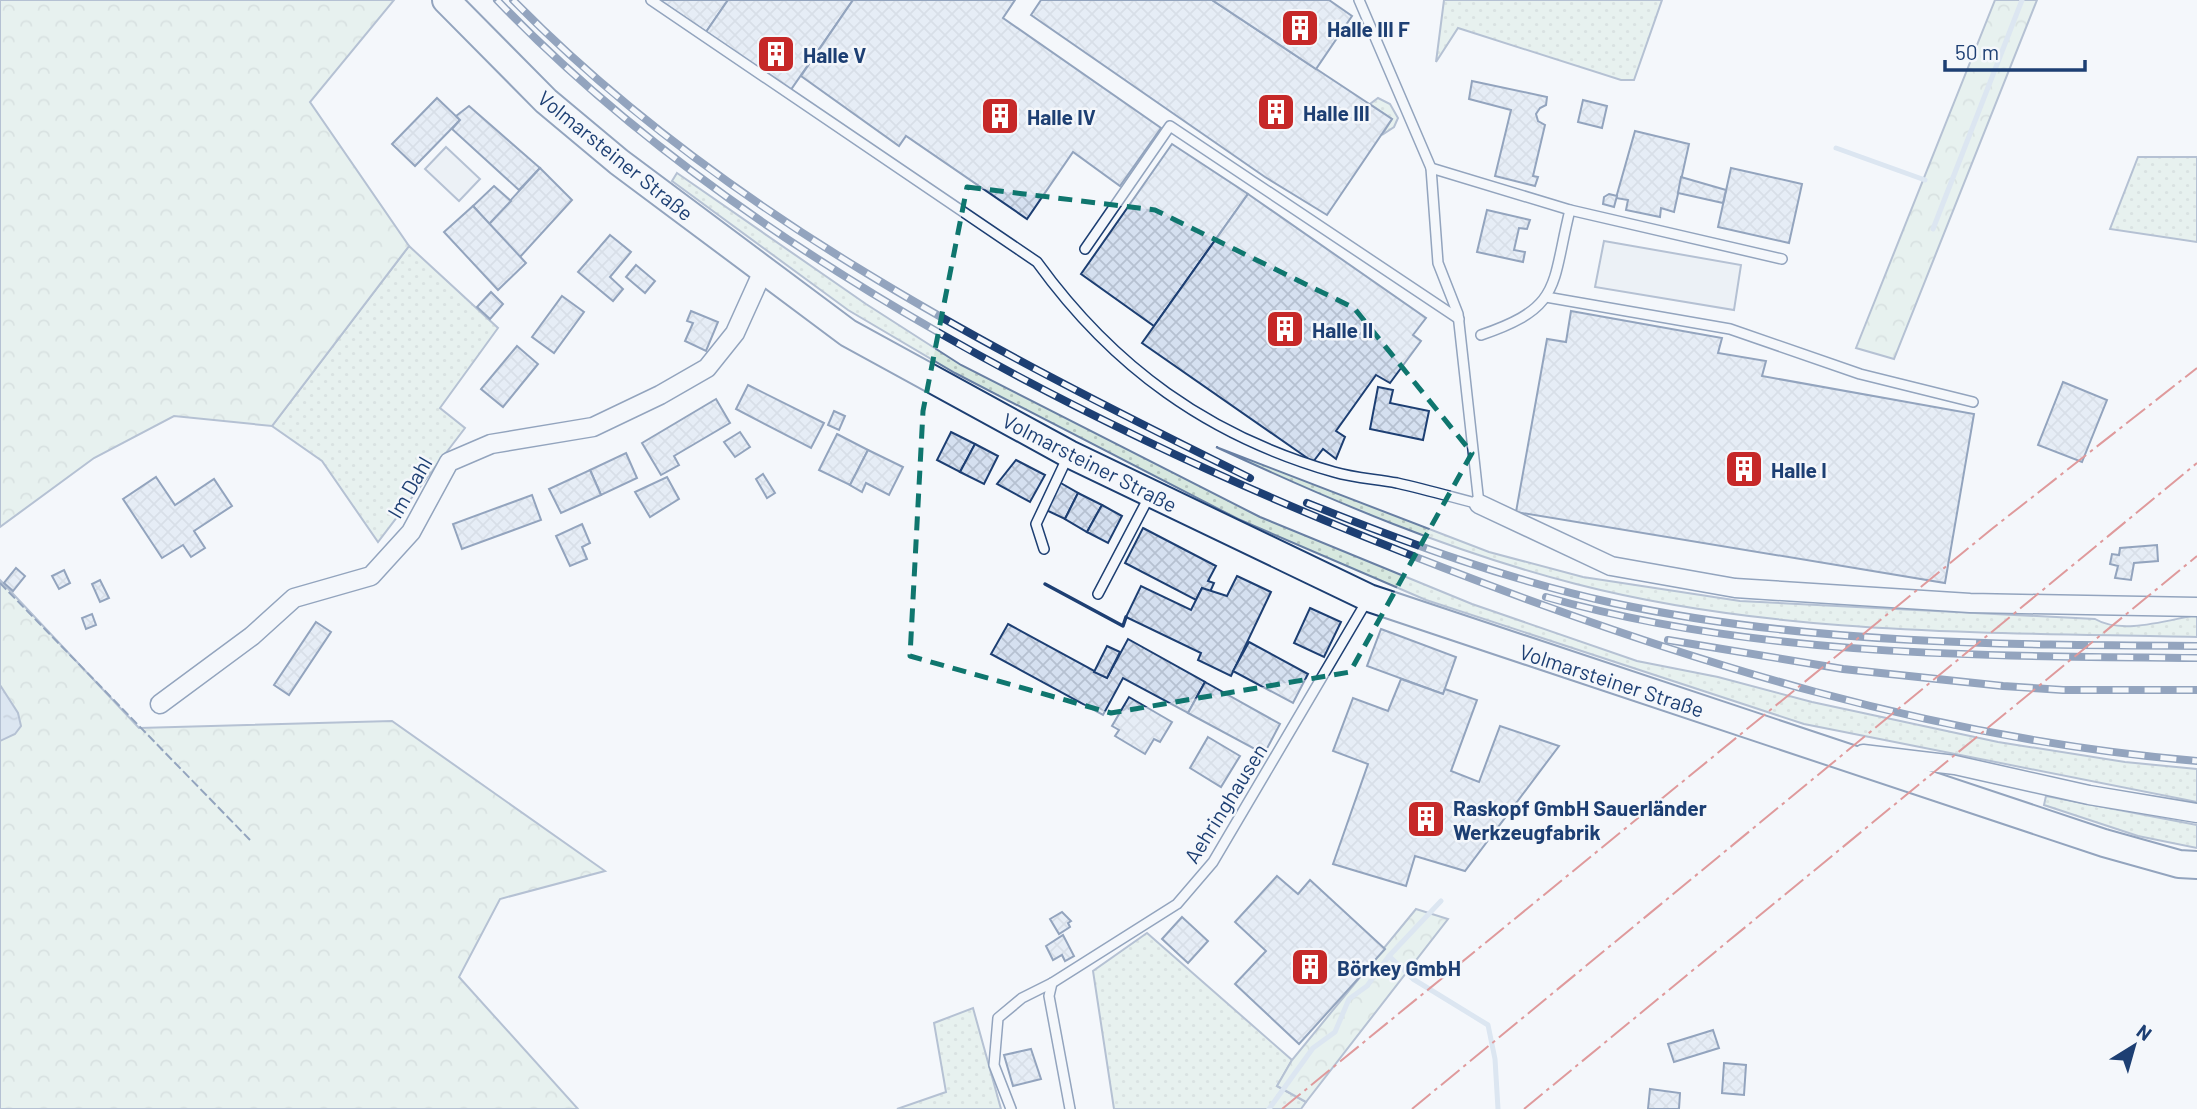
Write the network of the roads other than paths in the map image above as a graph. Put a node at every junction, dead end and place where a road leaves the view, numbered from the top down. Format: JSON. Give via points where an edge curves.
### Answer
{"nodes":[{"id":1,"x":446,"y":0,"type":"edge"},
{"id":2,"x":651,"y":0,"type":"edge"},
{"id":3,"x":1359,"y":0,"type":"edge"},
{"id":4,"x":1431,"y":168,"type":"junction"},
{"id":5,"x":1570,"y":210,"type":"junction"},
{"id":6,"x":1085,"y":249,"type":"dead end"},
{"id":7,"x":1782,"y":259,"type":"dead end"},
{"id":8,"x":763,"y":271,"type":"junction"},
{"id":9,"x":1546,"y":297,"type":"junction"},
{"id":10,"x":1459,"y":319,"type":"junction"},
{"id":11,"x":1481,"y":335,"type":"dead end"},
{"id":12,"x":1973,"y":402,"type":"dead end"},
{"id":13,"x":1069,"y":454,"type":"junction"},
{"id":14,"x":1151,"y":493,"type":"junction"},
{"id":15,"x":1479,"y":504,"type":"junction"},
{"id":16,"x":1044,"y":549,"type":"dead end"},
{"id":17,"x":1098,"y":594,"type":"dead end"},
{"id":18,"x":1369,"y":598,"type":"junction"},
{"id":19,"x":2197,"y":607,"type":"edge"},
{"id":20,"x":160,"y":704,"type":"dead end"},
{"id":21,"x":1832,"y":750,"type":"junction"},
{"id":22,"x":2197,"y":813,"type":"edge"},
{"id":23,"x":2197,"y":865,"type":"edge"},
{"id":24,"x":1052,"y":983,"type":"junction"},
{"id":25,"x":1012,"y":1109,"type":"edge"},
{"id":26,"x":1070,"y":1109,"type":"edge"}],
"edges":[{"from":1,"to":8,"type":"main road","name":"Volmarsteiner Straße","via":[[546,101]]},
{"from":2,"to":15,"type":"lane","via":[[1037,262],[1105,344],[1161,391],[1210,423],[1336,473]]},
{"from":3,"to":4,"type":"lane"},
{"from":4,"to":5,"type":"lane"},
{"from":4,"to":10,"type":"lane","via":[[1438,263]]},
{"from":5,"to":7,"type":"lane"},
{"from":5,"to":9,"type":"lane"},
{"from":6,"to":10,"type":"lane","via":[[1170,126]]},
{"from":8,"to":13,"type":"main road","name":"Volmarsteiner Straße","via":[[848,333]]},
{"from":8,"to":20,"type":"street","name":"Im Dahl","via":[[735,333],[707,368],[593,427],[491,444],[449,462],[411,532],[371,576],[294,598],[252,636]]},
{"from":9,"to":11,"type":"lane","via":[[1529,316]]},
{"from":9,"to":12,"type":"lane","via":[[1730,329],[1860,374]]},
{"from":10,"to":15,"type":"lane"},
{"from":13,"to":14,"type":"main road","name":"Volmarsteiner Straße"},
{"from":13,"to":16,"type":"lane","via":[[1037,524]]},
{"from":14,"to":17,"type":"lane"},
{"from":14,"to":18,"type":"main road","name":"Volmarsteiner Straße"},
{"from":15,"to":19,"type":"street","via":[[1611,566],[1735,588],[1970,603]]},
{"from":18,"to":21,"type":"main road","name":"Volmarsteiner Straße"},
{"from":18,"to":24,"type":"lane","name":"Aehringhausen","via":[[1213,862],[1177,904]]},
{"from":21,"to":22,"type":"street","name":"Volmarsteiner Straße","via":[[1955,765]]},
{"from":21,"to":23,"type":"main road","name":"Volmarsteiner Straße","via":[[2104,843]]},
{"from":24,"to":25,"type":"lane","name":"Aehringhausen","via":[[1022,998],[998,1018],[994,1065]]},
{"from":24,"to":26,"type":"lane","via":[[1049,996]]}]}
